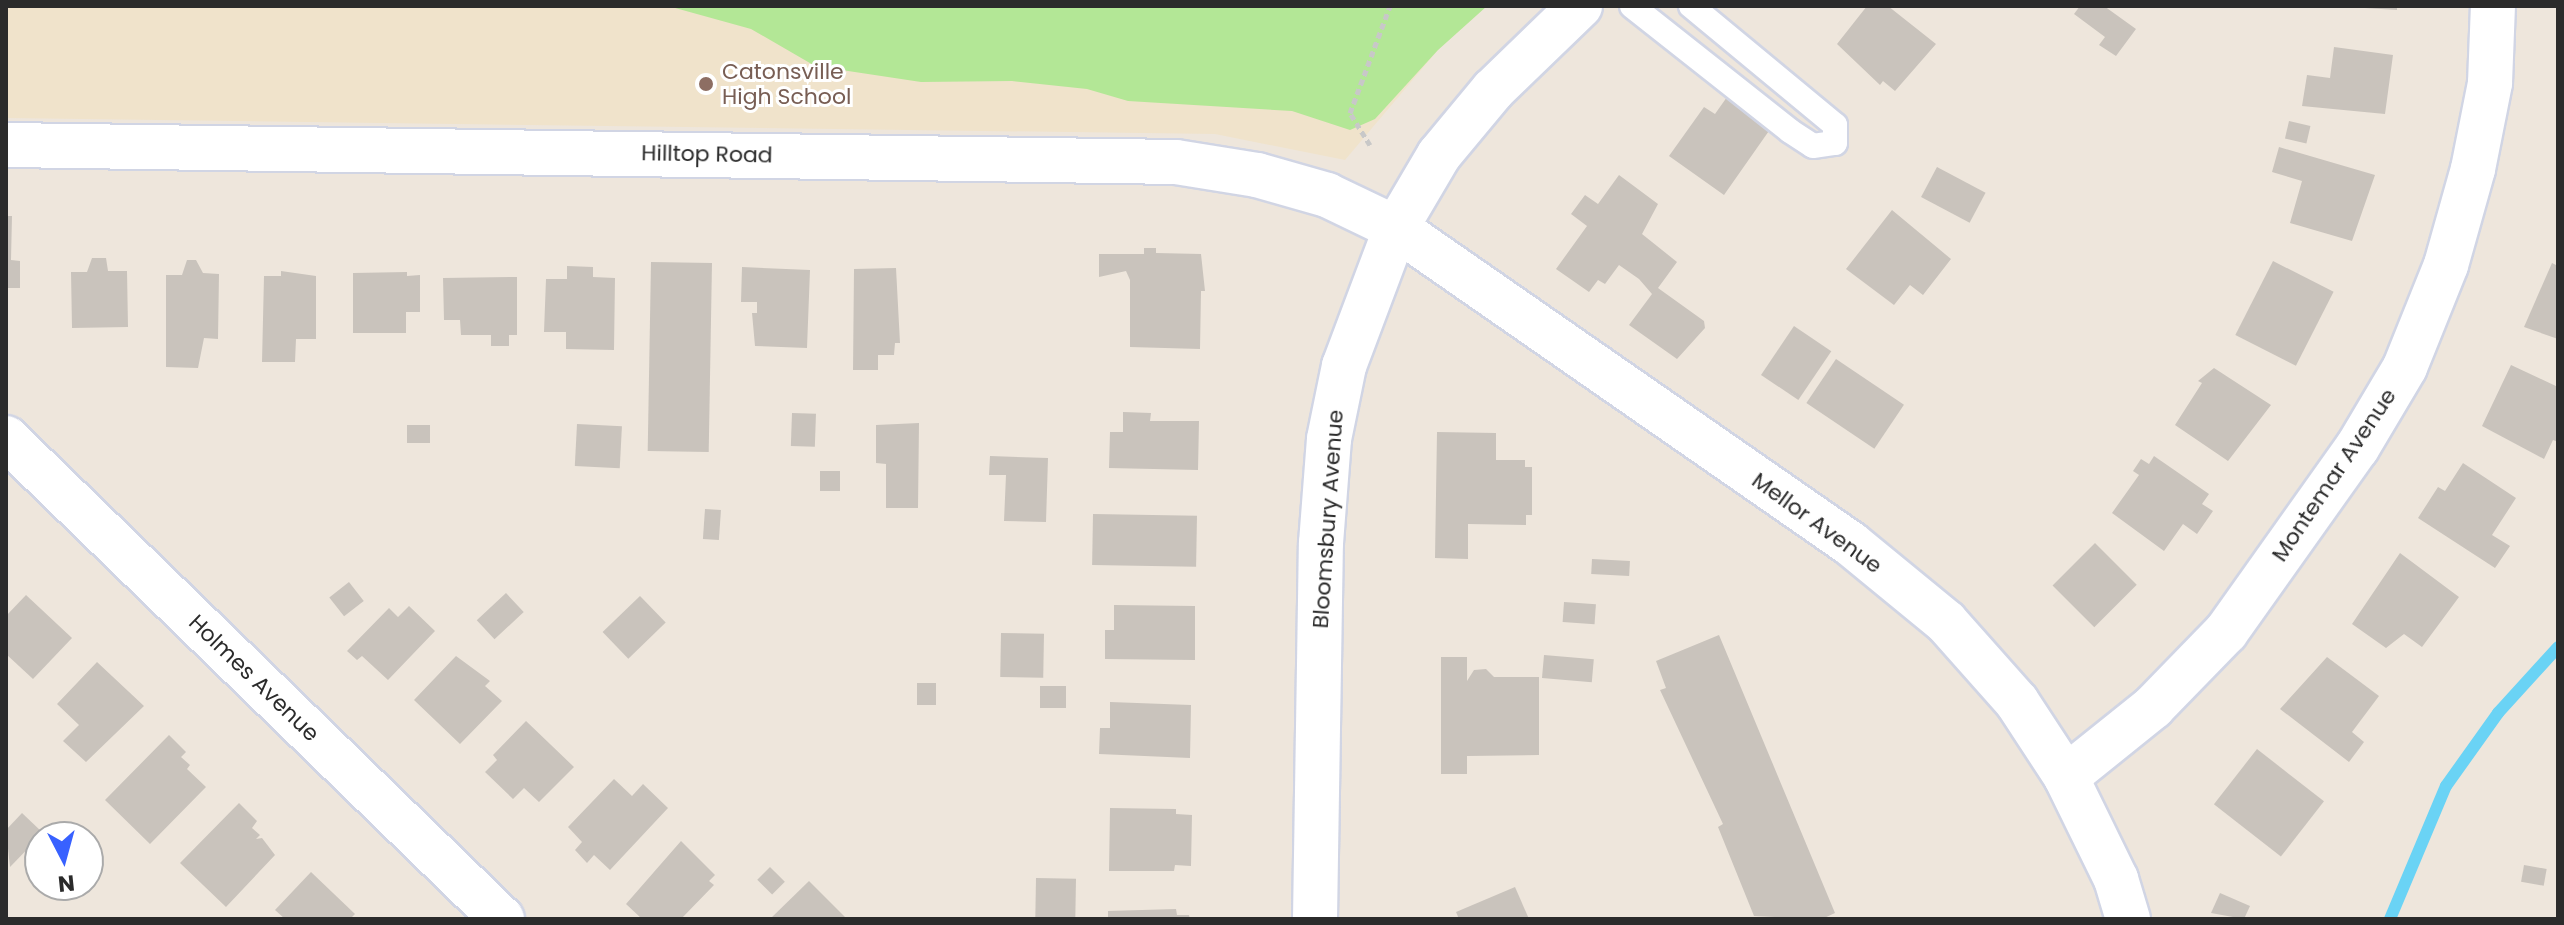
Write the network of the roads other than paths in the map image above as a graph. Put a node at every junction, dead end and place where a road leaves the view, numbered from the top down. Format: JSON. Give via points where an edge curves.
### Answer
{"nodes":[{"id":1,"x":1580,"y":6,"type":"edge"},
{"id":2,"x":1632,"y":6,"type":"edge"},
{"id":3,"x":1691,"y":6,"type":"edge"},
{"id":4,"x":2493,"y":6,"type":"edge"},
{"id":5,"x":6,"y":145,"type":"edge"},
{"id":6,"x":1396,"y":228,"type":"junction"},
{"id":7,"x":6,"y":438,"type":"edge"},
{"id":8,"x":2066,"y":777,"type":"junction"},
{"id":9,"x":502,"y":919,"type":"edge"},
{"id":10,"x":1315,"y":919,"type":"edge"},
{"id":11,"x":2128,"y":919,"type":"edge"}],
"edges":[{"from":1,"to":6,"type":"street","name":"Bloomsbury Avenue","via":[[1493,90],[1439,155]]},
{"from":2,"to":3,"type":"lane","via":[[1790,131],[1813,146],[1835,143],[1835,125]]},
{"from":4,"to":8,"type":"street","name":"Montemar Avenue","via":[[2490,83],[2473,169],[2446,265],[2405,367],[2357,448],[2226,632],[2153,707]]},
{"from":5,"to":6,"type":"street","name":"Hilltop Road","via":[[1176,162],[1257,175],[1313,191]]},
{"from":6,"to":8,"type":"street","name":"Mellor Avenue","via":[[1851,544],[1946,622],[2017,702]]},
{"from":6,"to":10,"type":"street","name":"Bloomsbury Avenue","via":[[1353,339],[1329,439],[1320,573]]},
{"from":7,"to":9,"type":"street","name":"Holmes Avenue"},
{"from":8,"to":11,"type":"street","name":"Mellor Avenue","via":[[2116,879]]}]}
